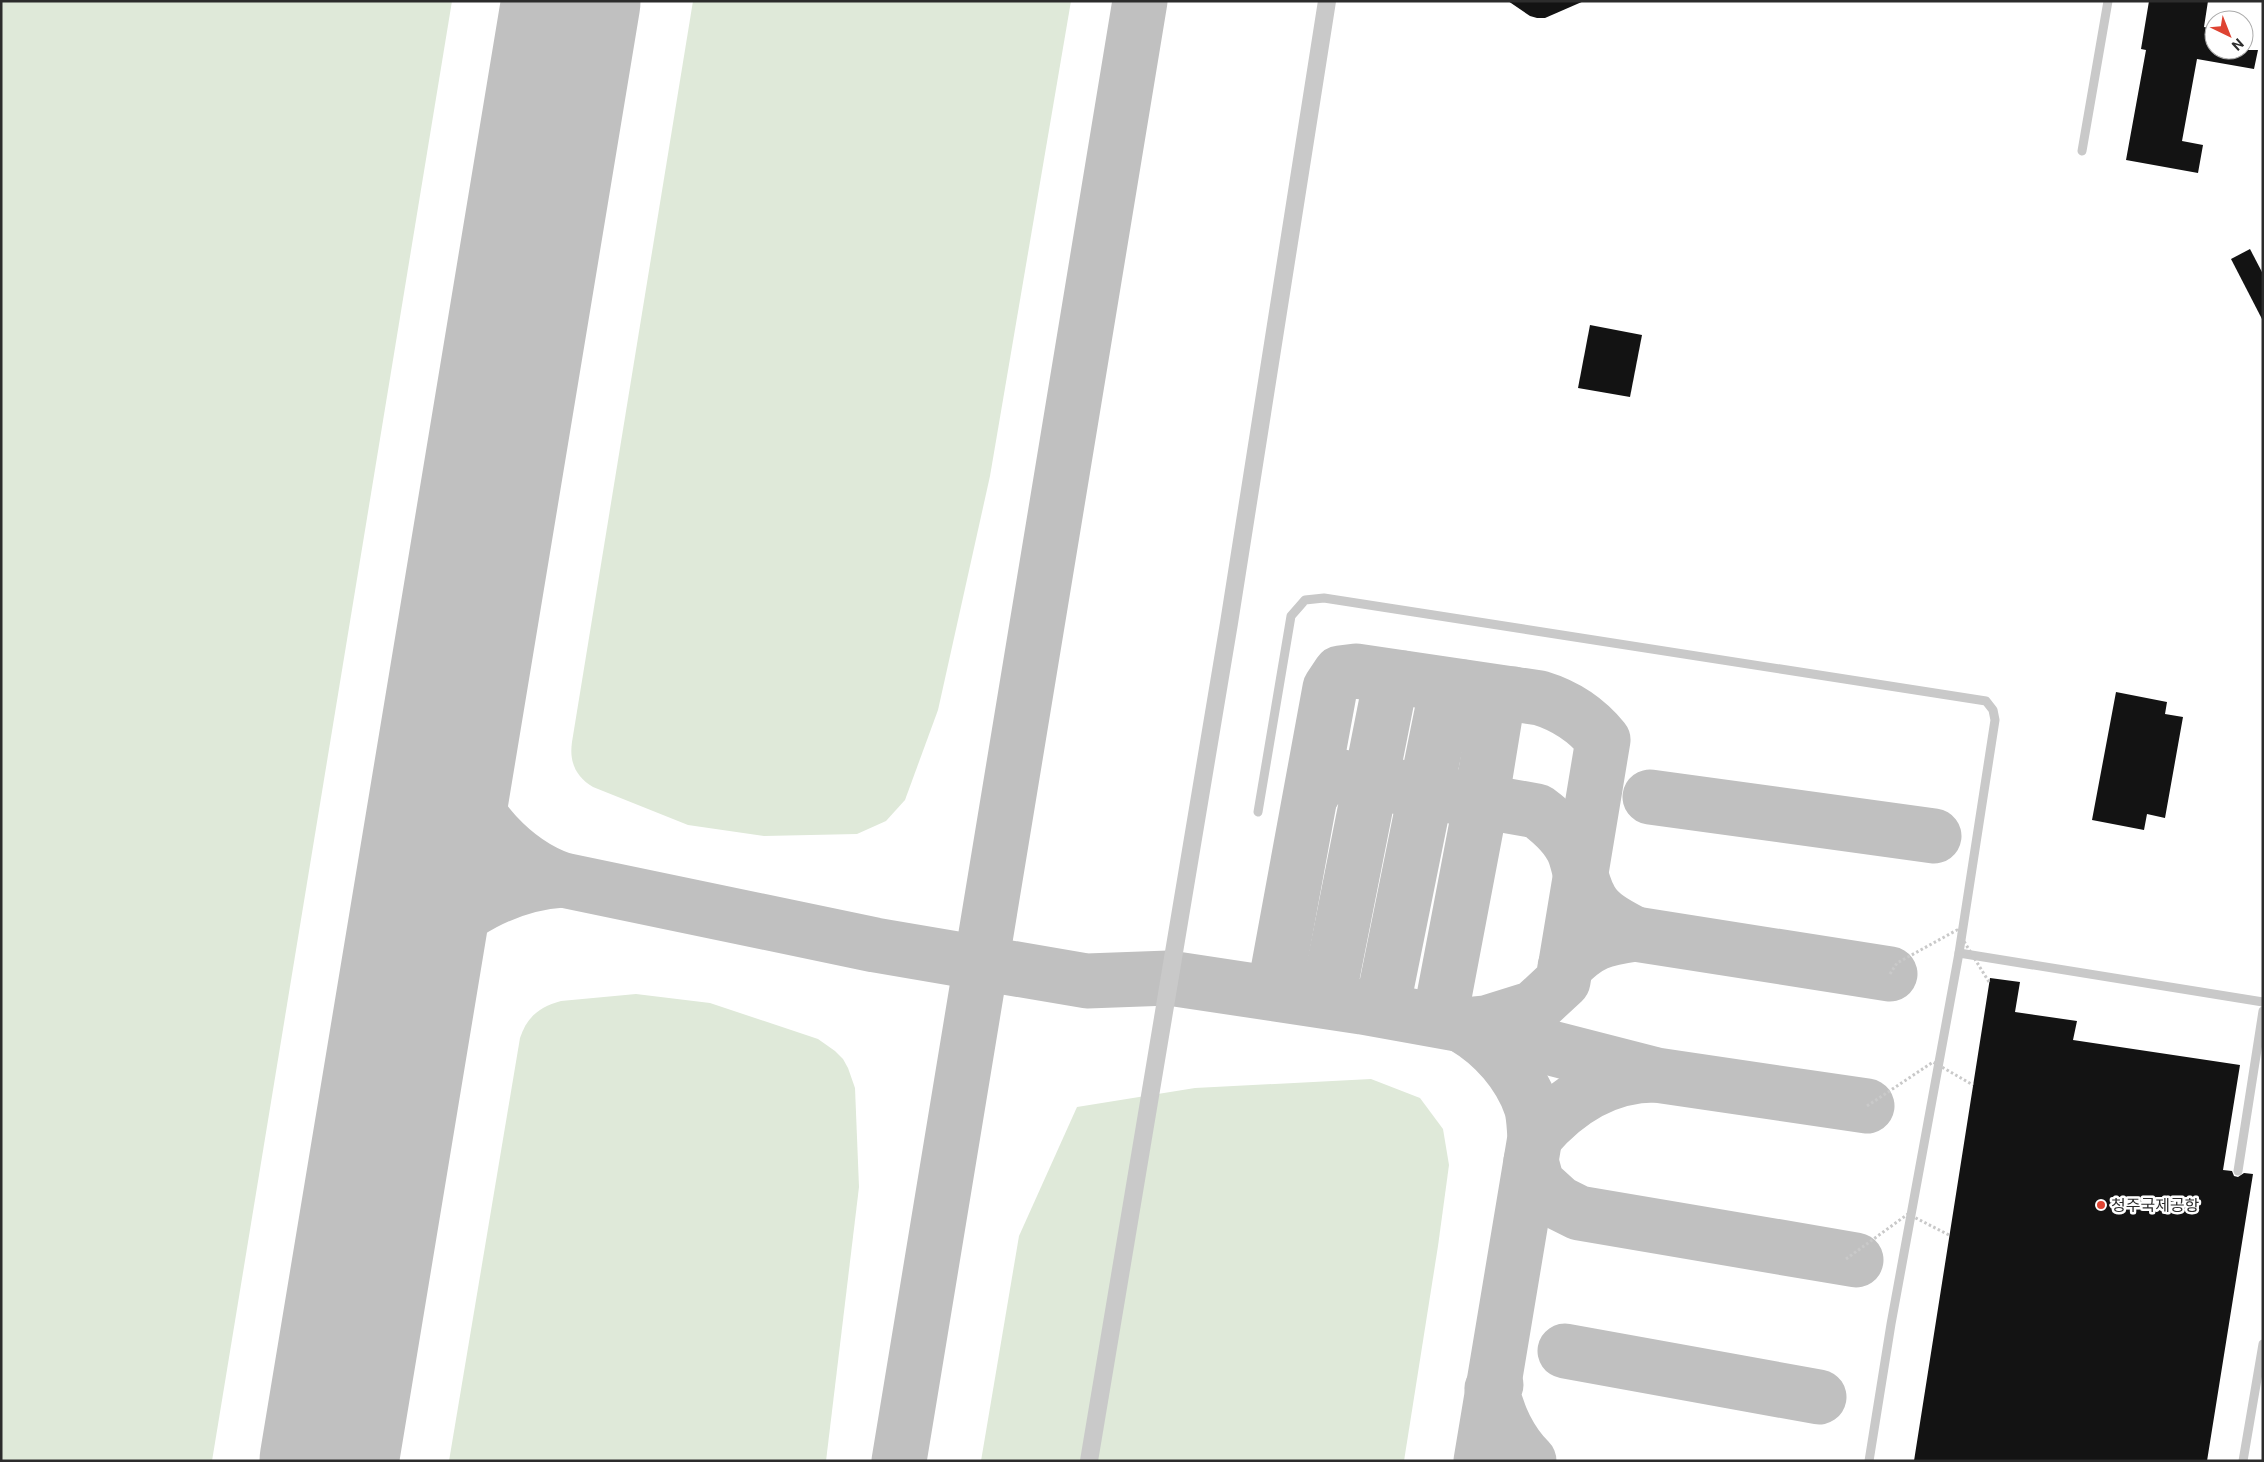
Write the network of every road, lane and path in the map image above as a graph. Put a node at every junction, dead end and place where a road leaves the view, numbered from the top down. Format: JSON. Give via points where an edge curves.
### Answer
{"nodes":[{"id":1,"x":1327,"y":1,"type":"edge"},
{"id":2,"x":2108,"y":1,"type":"edge"},
{"id":3,"x":2082,"y":151,"type":"dead end"},
{"id":4,"x":1258,"y":812,"type":"dead end"},
{"id":5,"x":1959,"y":953,"type":"junction"},
{"id":6,"x":1890,"y":974,"type":"dead end"},
{"id":7,"x":1989,"y":982,"type":"dead end"},
{"id":8,"x":2263,"y":1002,"type":"edge"},
{"id":9,"x":2263,"y":1011,"type":"edge"},
{"id":10,"x":1973,"y":1085,"type":"dead end"},
{"id":11,"x":1867,"y":1106,"type":"dead end"},
{"id":12,"x":2238,"y":1172,"type":"dead end"},
{"id":13,"x":1949,"y":1236,"type":"dead end"},
{"id":14,"x":1846,"y":1259,"type":"dead end"},
{"id":15,"x":2263,"y":1344,"type":"edge"},
{"id":16,"x":1089,"y":1461,"type":"edge"},
{"id":17,"x":1870,"y":1461,"type":"edge"},
{"id":18,"x":2243,"y":1461,"type":"edge"}],
"edges":[{"from":1,"to":16,"type":"street","via":[[1229,622]]},
{"from":2,"to":3,"type":"lane"},
{"from":4,"to":5,"type":"lane","via":[[1292,616],[1305,600],[1324,598],[1986,701],[1995,720]]},
{"from":5,"to":8,"type":"lane"},
{"from":5,"to":17,"type":"lane","via":[[1891,1324]]},
{"from":6,"to":7,"type":"path","bridge":true,"via":[[1897,963],[1957,930]]},
{"from":9,"to":12,"type":"lane"},
{"from":10,"to":11,"type":"path","bridge":true,"via":[[1933,1062]]},
{"from":13,"to":14,"type":"path","bridge":true,"via":[[1908,1214]]},
{"from":15,"to":18,"type":"lane"}]}
